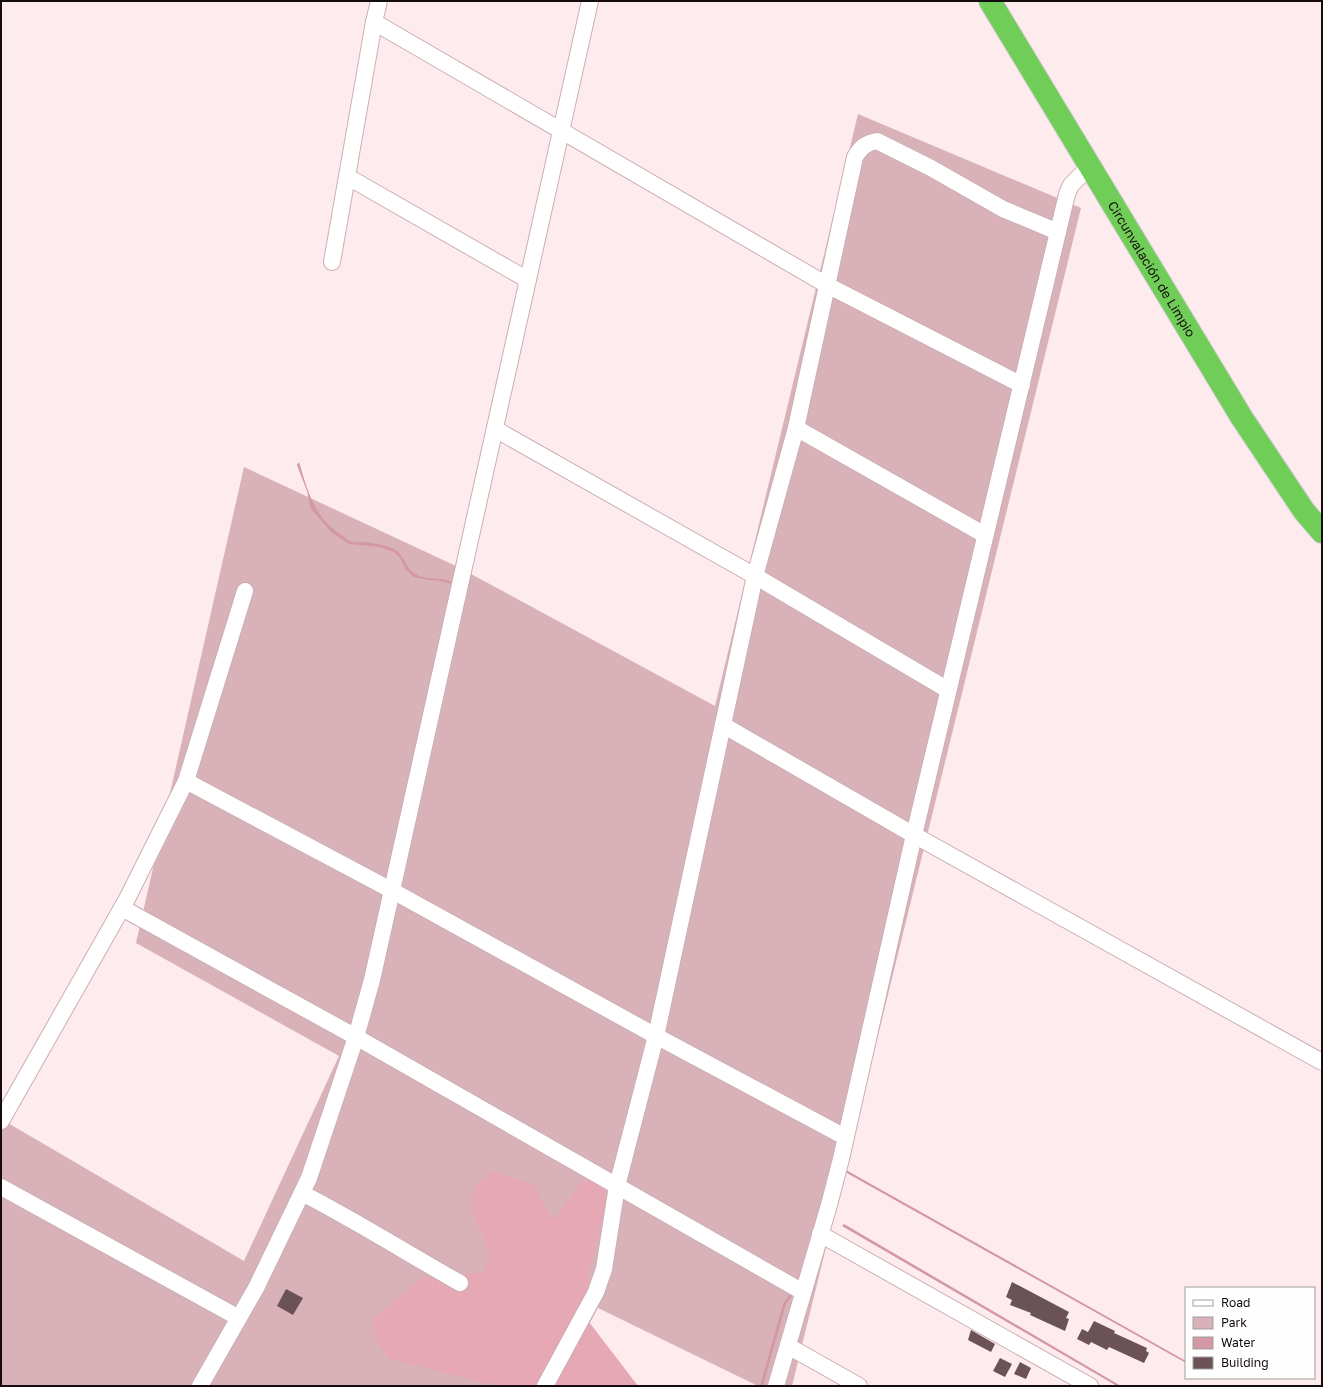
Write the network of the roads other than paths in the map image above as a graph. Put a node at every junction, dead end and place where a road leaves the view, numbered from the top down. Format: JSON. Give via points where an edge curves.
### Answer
{"nodes":[{"id":1,"x":379,"y":1,"type":"edge"},
{"id":2,"x":590,"y":1,"type":"edge"},
{"id":3,"x":990,"y":1,"type":"edge"},
{"id":4,"x":374,"y":22,"type":"junction"},
{"id":5,"x":562,"y":132,"type":"junction"},
{"id":6,"x":1090,"y":166,"type":"junction"},
{"id":7,"x":348,"y":177,"type":"junction"},
{"id":8,"x":1058,"y":232,"type":"junction"},
{"id":9,"x":332,"y":262,"type":"dead end"},
{"id":10,"x":528,"y":280,"type":"junction"},
{"id":11,"x":827,"y":285,"type":"junction"},
{"id":12,"x":1022,"y":385,"type":"junction"},
{"id":13,"x":796,"y":428,"type":"junction"},
{"id":14,"x":495,"y":429,"type":"junction"},
{"id":15,"x":1322,"y":532,"type":"edge"},
{"id":16,"x":985,"y":535,"type":"junction"},
{"id":17,"x":755,"y":576,"type":"junction"},
{"id":18,"x":245,"y":591,"type":"dead end"},
{"id":19,"x":948,"y":690,"type":"junction"},
{"id":20,"x":723,"y":725,"type":"junction"},
{"id":21,"x":186,"y":781,"type":"junction"},
{"id":22,"x":914,"y":835,"type":"junction"},
{"id":23,"x":392,"y":890,"type":"junction"},
{"id":24,"x":122,"y":908,"type":"junction"},
{"id":25,"x":656,"y":1036,"type":"junction"},
{"id":26,"x":356,"y":1037,"type":"junction"},
{"id":27,"x":1322,"y":1062,"type":"edge"},
{"id":28,"x":1,"y":1121,"type":"edge"},
{"id":29,"x":845,"y":1138,"type":"junction"},
{"id":30,"x":617,"y":1186,"type":"junction"},
{"id":31,"x":1,"y":1187,"type":"edge"},
{"id":32,"x":302,"y":1193,"type":"junction"},
{"id":33,"x":820,"y":1234,"type":"junction"},
{"id":34,"x":460,"y":1283,"type":"dead end"},
{"id":35,"x":803,"y":1292,"type":"junction"},
{"id":36,"x":239,"y":1318,"type":"junction"},
{"id":37,"x":788,"y":1346,"type":"junction"},
{"id":38,"x":200,"y":1386,"type":"edge"},
{"id":39,"x":545,"y":1386,"type":"edge"},
{"id":40,"x":776,"y":1386,"type":"edge"},
{"id":41,"x":859,"y":1386,"type":"edge"},
{"id":42,"x":1090,"y":1386,"type":"edge"}],
"edges":[{"from":1,"to":4,"type":"street"},
{"from":2,"to":5,"type":"street"},
{"from":3,"to":6,"type":"highway","name":"Circunvalación de Limpio"},
{"from":4,"to":5,"type":"street"},
{"from":4,"to":7,"type":"street"},
{"from":5,"to":10,"type":"street"},
{"from":5,"to":11,"type":"street"},
{"from":6,"to":8,"type":"street","via":[[1069,189]]},
{"from":6,"to":15,"type":"highway","name":"Circunvalación de Limpio","via":[[1242,418],[1304,512]]},
{"from":7,"to":9,"type":"street"},
{"from":7,"to":10,"type":"street"},
{"from":8,"to":11,"type":"street","via":[[1003,209],[877,141],[868,143],[860,148],[855,157]]},
{"from":8,"to":12,"type":"street"},
{"from":10,"to":14,"type":"street"},
{"from":11,"to":12,"type":"street"},
{"from":11,"to":13,"type":"street"},
{"from":12,"to":16,"type":"street"},
{"from":13,"to":16,"type":"street"},
{"from":13,"to":17,"type":"street"},
{"from":14,"to":17,"type":"street"},
{"from":14,"to":23,"type":"street"},
{"from":16,"to":19,"type":"street"},
{"from":17,"to":19,"type":"street"},
{"from":17,"to":20,"type":"street"},
{"from":18,"to":21,"type":"street"},
{"from":19,"to":22,"type":"street"},
{"from":20,"to":22,"type":"street"},
{"from":20,"to":25,"type":"street"},
{"from":21,"to":23,"type":"street"},
{"from":21,"to":24,"type":"street"},
{"from":22,"to":27,"type":"street"},
{"from":22,"to":29,"type":"street"},
{"from":23,"to":25,"type":"street"},
{"from":23,"to":26,"type":"street"},
{"from":24,"to":26,"type":"street"},
{"from":24,"to":28,"type":"street"},
{"from":25,"to":29,"type":"street"},
{"from":25,"to":30,"type":"street"},
{"from":26,"to":30,"type":"street"},
{"from":26,"to":32,"type":"street"},
{"from":29,"to":33,"type":"street"},
{"from":30,"to":35,"type":"street"},
{"from":30,"to":39,"type":"street","via":[[604,1269],[596,1292]]},
{"from":31,"to":36,"type":"street"},
{"from":32,"to":34,"type":"street"},
{"from":32,"to":36,"type":"street"},
{"from":33,"to":35,"type":"street"},
{"from":33,"to":42,"type":"street"},
{"from":35,"to":37,"type":"street"},
{"from":36,"to":38,"type":"street"},
{"from":37,"to":40,"type":"street"},
{"from":37,"to":41,"type":"street"}]}
